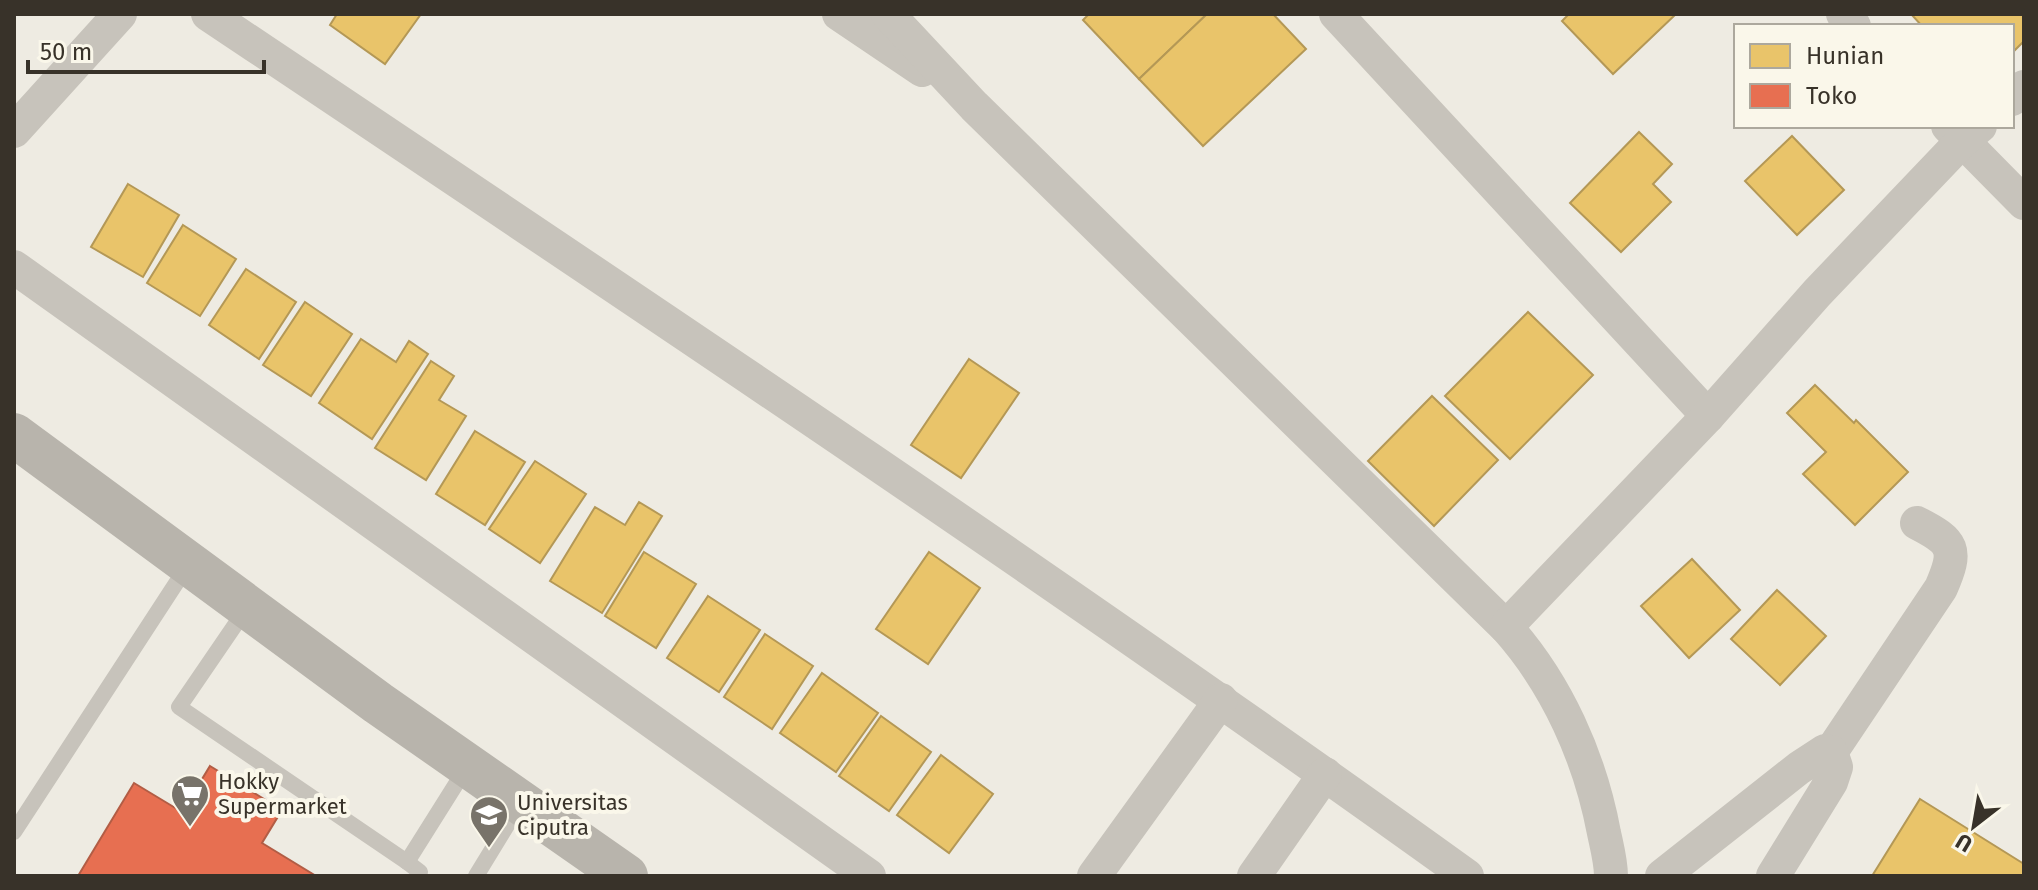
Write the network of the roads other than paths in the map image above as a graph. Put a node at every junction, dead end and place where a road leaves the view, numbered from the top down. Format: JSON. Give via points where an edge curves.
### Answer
{"nodes":[{"id":1,"x":120,"y":14,"type":"edge"},
{"id":2,"x":208,"y":14,"type":"edge"},
{"id":3,"x":839,"y":14,"type":"edge"},
{"id":4,"x":888,"y":14,"type":"edge"},
{"id":5,"x":1336,"y":14,"type":"edge"},
{"id":6,"x":974,"y":106,"type":"junction"},
{"id":7,"x":14,"y":131,"type":"edge"},
{"id":8,"x":1963,"y":131,"type":"edge"},
{"id":9,"x":2024,"y":203,"type":"edge"},
{"id":10,"x":14,"y":267,"type":"edge"},
{"id":11,"x":1708,"y":416,"type":"junction"},
{"id":12,"x":16,"y":440,"type":"edge"},
{"id":13,"x":1917,"y":523,"type":"dead end"},
{"id":14,"x":188,"y":564,"type":"junction"},
{"id":15,"x":247,"y":607,"type":"junction"},
{"id":16,"x":1506,"y":627,"type":"junction"},
{"id":17,"x":1221,"y":700,"type":"junction"},
{"id":18,"x":1831,"y":752,"type":"junction"},
{"id":19,"x":468,"y":765,"type":"junction"},
{"id":20,"x":1325,"y":774,"type":"junction"},
{"id":21,"x":521,"y":803,"type":"junction"},
{"id":22,"x":14,"y":832,"type":"edge"},
{"id":23,"x":412,"y":869,"type":"edge"},
{"id":24,"x":1612,"y":874,"type":"edge"},
{"id":25,"x":476,"y":876,"type":"edge"},
{"id":26,"x":626,"y":876,"type":"edge"},
{"id":27,"x":869,"y":876,"type":"edge"},
{"id":28,"x":1094,"y":876,"type":"edge"},
{"id":29,"x":1254,"y":876,"type":"edge"},
{"id":30,"x":1467,"y":876,"type":"edge"},
{"id":31,"x":1662,"y":876,"type":"edge"},
{"id":32,"x":1773,"y":876,"type":"edge"}],
"edges":[{"from":1,"to":7,"type":"street"},
{"from":2,"to":17,"type":"street","via":[[846,440]]},
{"from":3,"to":6,"type":"street"},
{"from":4,"to":6,"type":"street"},
{"from":5,"to":11,"type":"street"},
{"from":6,"to":16,"type":"street"},
{"from":8,"to":9,"type":"street"},
{"from":8,"to":11,"type":"street"},
{"from":10,"to":27,"type":"street"},
{"from":11,"to":16,"type":"street"},
{"from":12,"to":14,"type":"street"},
{"from":13,"to":18,"type":"street","via":[[1950,544],[1950,568]]},
{"from":14,"to":15,"type":"street"},
{"from":14,"to":22,"type":"lane"},
{"from":15,"to":19,"type":"street"},
{"from":15,"to":23,"type":"lane","via":[[179,707]]},
{"from":16,"to":24,"type":"street","via":[[1549,685],[1580,748]]},
{"from":17,"to":20,"type":"street"},
{"from":17,"to":28,"type":"street"},
{"from":18,"to":31,"type":"street","via":[[1799,768]]},
{"from":18,"to":32,"type":"street","via":[[1836,767],[1831,782]]},
{"from":19,"to":21,"type":"street"},
{"from":19,"to":23,"type":"lane"},
{"from":20,"to":29,"type":"street"},
{"from":20,"to":30,"type":"street"},
{"from":21,"to":25,"type":"lane"},
{"from":21,"to":26,"type":"street"}]}
